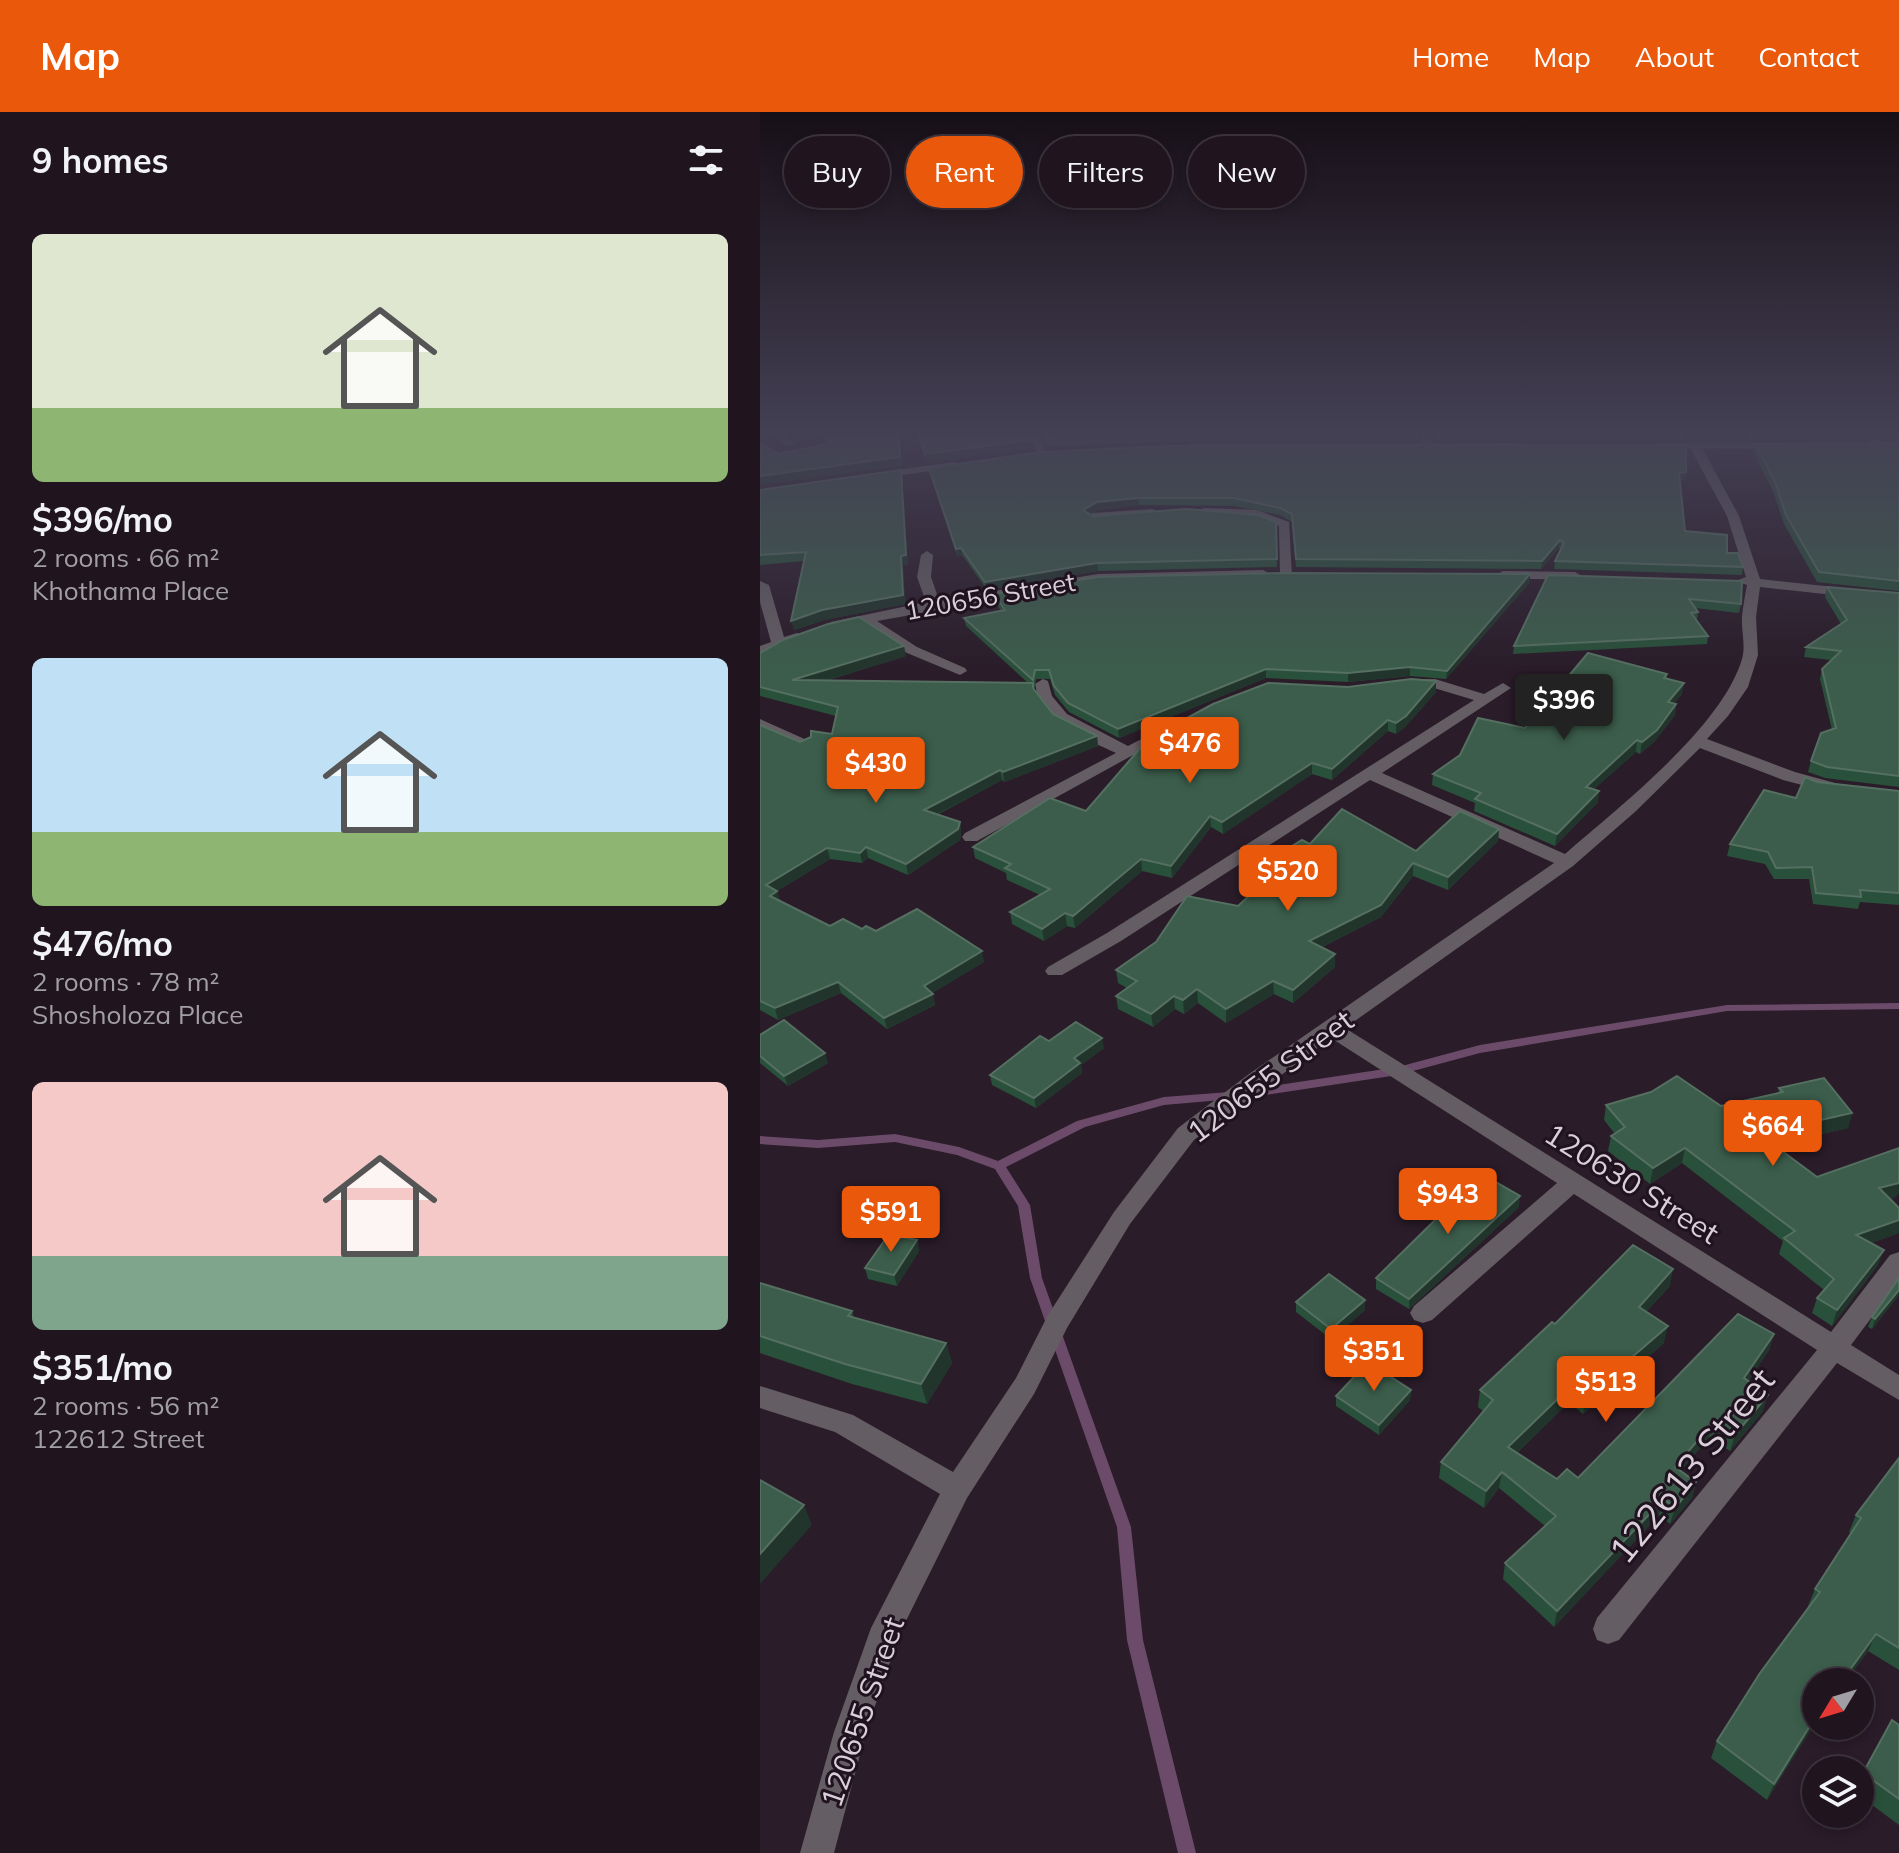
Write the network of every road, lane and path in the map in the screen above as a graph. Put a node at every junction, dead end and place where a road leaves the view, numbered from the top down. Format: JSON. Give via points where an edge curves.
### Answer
{"nodes":[{"id":1,"x":1730,"y":510,"type":"edge"},
{"id":2,"x":1166,"y":513,"type":"edge"},
{"id":3,"x":1192,"y":513,"type":"edge"},
{"id":4,"x":1093,"y":517,"type":"edge"},
{"id":5,"x":927,"y":555,"type":"dead end"},
{"id":6,"x":1287,"y":574,"type":"junction"},
{"id":7,"x":1303,"y":574,"type":"edge"},
{"id":8,"x":1493,"y":575,"type":"edge"},
{"id":9,"x":1586,"y":577,"type":"edge"},
{"id":10,"x":1723,"y":581,"type":"edge"},
{"id":11,"x":1754,"y":582,"type":"junction"},
{"id":12,"x":762,"y":585,"type":"edge"},
{"id":13,"x":1899,"y":598,"type":"edge"},
{"id":14,"x":934,"y":605,"type":"junction"},
{"id":15,"x":864,"y":618,"type":"junction"},
{"id":16,"x":778,"y":643,"type":"junction"},
{"id":17,"x":760,"y":651,"type":"edge"},
{"id":18,"x":960,"y":671,"type":"dead end"},
{"id":19,"x":1391,"y":683,"type":"edge"},
{"id":20,"x":1043,"y":684,"type":"dead end"},
{"id":21,"x":1503,"y":688,"type":"dead end"},
{"id":22,"x":1486,"y":699,"type":"junction"},
{"id":23,"x":760,"y":724,"type":"edge"},
{"id":24,"x":1179,"y":724,"type":"edge"},
{"id":25,"x":1697,"y":741,"type":"junction"},
{"id":26,"x":804,"y":744,"type":"edge"},
{"id":27,"x":1129,"y":753,"type":"junction"},
{"id":28,"x":1368,"y":773,"type":"junction"},
{"id":29,"x":1843,"y":790,"type":"edge"},
{"id":30,"x":971,"y":837,"type":"dead end"},
{"id":31,"x":1567,"y":862,"type":"junction"},
{"id":32,"x":1055,"y":971,"type":"dead end"},
{"id":33,"x":1332,"y":1029,"type":"junction"},
{"id":34,"x":1572,"y":1183,"type":"junction"},
{"id":35,"x":1899,"y":1262,"type":"edge"},
{"id":36,"x":1423,"y":1313,"type":"dead end"},
{"id":37,"x":1834,"y":1348,"type":"junction"},
{"id":38,"x":1899,"y":1389,"type":"edge"},
{"id":39,"x":760,"y":1397,"type":"edge"},
{"id":40,"x":957,"y":1489,"type":"junction"},
{"id":41,"x":1608,"y":1629,"type":"dead end"},
{"id":42,"x":817,"y":1853,"type":"edge"}],
"edges":[{"from":1,"to":11,"type":"street","name":"120655 Street"},
{"from":2,"to":4,"type":"street"},
{"from":3,"to":6,"type":"street","via":[[1259,514],[1280,521],[1285,525]]},
{"from":5,"to":14,"type":"street","via":[[924,577]]},
{"from":6,"to":7,"type":"street","name":"120656 Street"},
{"from":6,"to":14,"type":"street","name":"120656 Street","via":[[1098,578]]},
{"from":8,"to":9,"type":"street"},
{"from":10,"to":11,"type":"street"},
{"from":11,"to":13,"type":"street"},
{"from":11,"to":25,"type":"street","name":"120655 Street","via":[[1746,672],[1723,713]]},
{"from":12,"to":16,"type":"street"},
{"from":14,"to":15,"type":"street","name":"120656 Street"},
{"from":15,"to":16,"type":"street","name":"120656 Street"},
{"from":15,"to":18,"type":"street","via":[[912,650]]},
{"from":16,"to":17,"type":"street","name":"120656 Street"},
{"from":19,"to":22,"type":"street","via":[[1435,684]]},
{"from":20,"to":27,"type":"street","via":[[1042,695],[1053,712]]},
{"from":21,"to":22,"type":"street"},
{"from":22,"to":28,"type":"street"},
{"from":23,"to":26,"type":"street"},
{"from":24,"to":27,"type":"street"},
{"from":25,"to":29,"type":"street"},
{"from":25,"to":31,"type":"street","name":"120655 Street"},
{"from":27,"to":30,"type":"street"},
{"from":28,"to":31,"type":"street"},
{"from":28,"to":32,"type":"street"},
{"from":31,"to":33,"type":"street","name":"120655 Street"},
{"from":33,"to":34,"type":"street","name":"120630 Street"},
{"from":33,"to":40,"type":"street","name":"120655 Street","via":[[1186,1134],[1122,1218],[1057,1322],[1025,1386]]},
{"from":34,"to":36,"type":"street"},
{"from":34,"to":37,"type":"street","name":"120630 Street"},
{"from":35,"to":37,"type":"street","name":"122613 Street"},
{"from":37,"to":38,"type":"street","name":"120630 Street"},
{"from":37,"to":41,"type":"street","name":"122613 Street"},
{"from":39,"to":40,"type":"street","via":[[843,1423]]},
{"from":40,"to":42,"type":"street","name":"120655 Street","via":[[886,1628]]}]}
